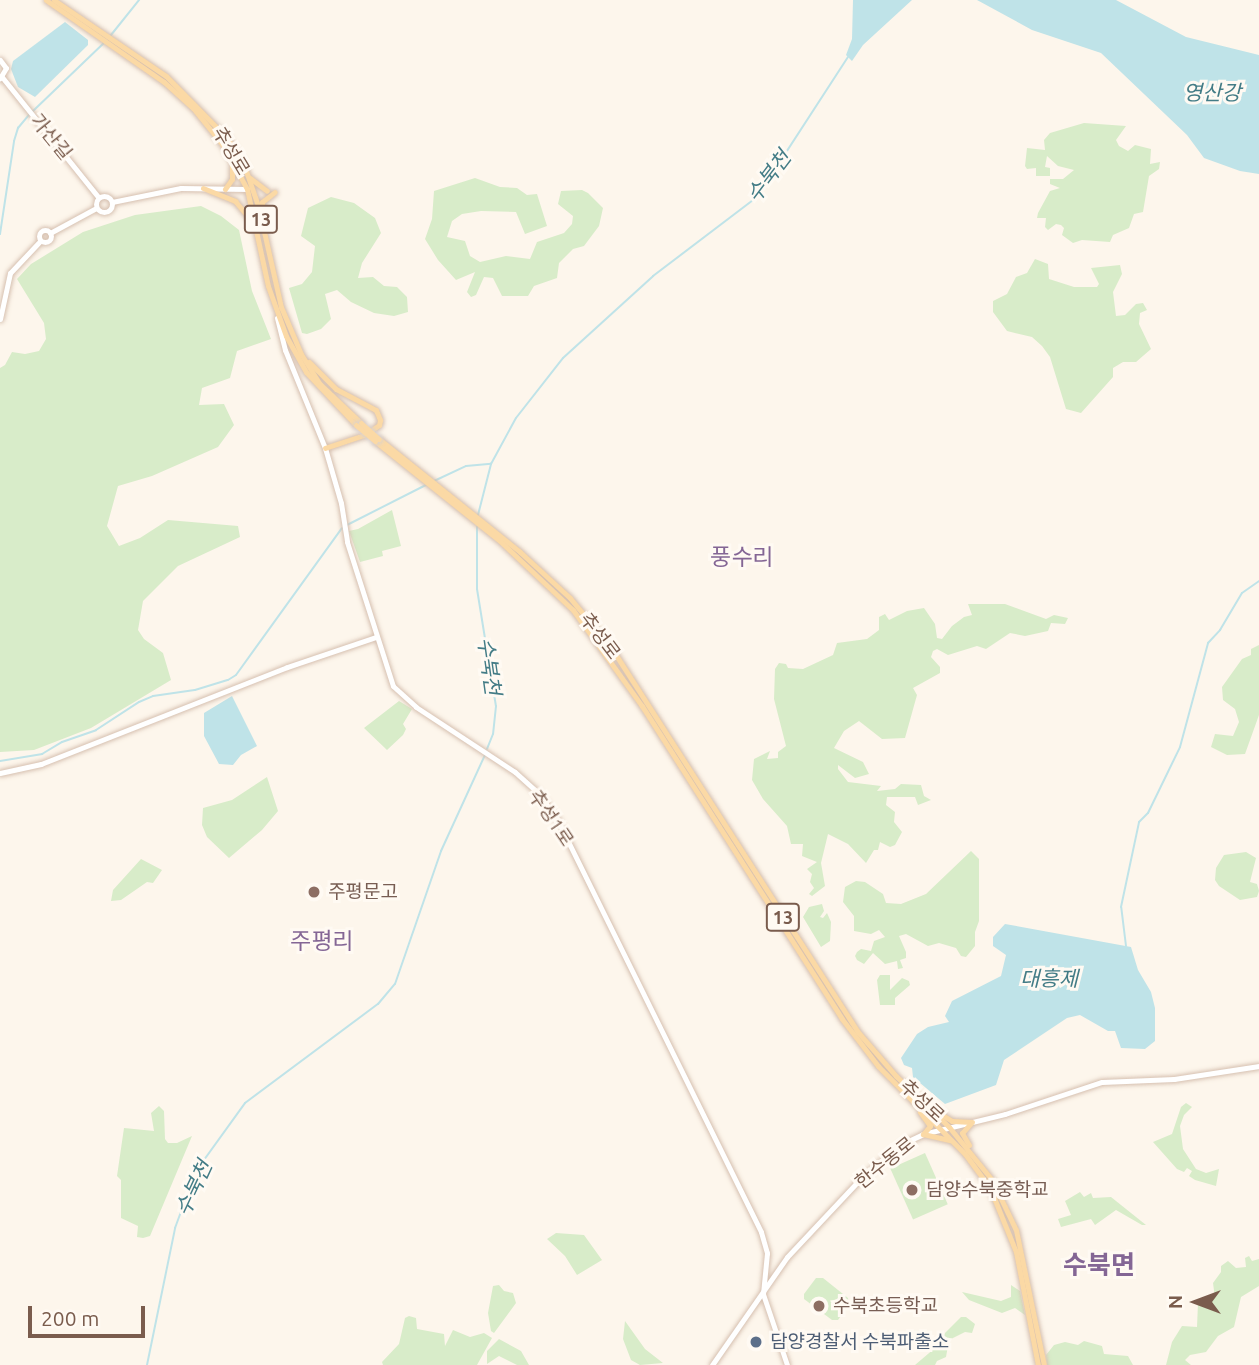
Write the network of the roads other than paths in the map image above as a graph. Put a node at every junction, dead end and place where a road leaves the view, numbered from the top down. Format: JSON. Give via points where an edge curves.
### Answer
{"nodes":[{"id":1,"x":46,"y":0,"type":"edge"},
{"id":2,"x":54,"y":0,"type":"edge"},
{"id":3,"x":101,"y":35,"type":"junction"},
{"id":4,"x":116,"y":45,"type":"junction"},
{"id":5,"x":0,"y":60,"type":"edge"},
{"id":6,"x":1,"y":77,"type":"edge"},
{"id":7,"x":231,"y":160,"type":"junction"},
{"id":8,"x":248,"y":176,"type":"junction"},
{"id":9,"x":203,"y":188,"type":"junction"},
{"id":10,"x":225,"y":188,"type":"junction"},
{"id":11,"x":247,"y":190,"type":"junction"},
{"id":12,"x":267,"y":191,"type":"dead end"},
{"id":13,"x":275,"y":192,"type":"dead end"},
{"id":14,"x":99,"y":197,"type":"junction"},
{"id":15,"x":112,"y":202,"type":"junction"},
{"id":16,"x":96,"y":208,"type":"junction"},
{"id":17,"x":262,"y":223,"type":"junction"},
{"id":18,"x":256,"y":229,"type":"junction"},
{"id":19,"x":276,"y":312,"type":"junction"},
{"id":20,"x":0,"y":319,"type":"edge"},
{"id":21,"x":301,"y":354,"type":"junction"},
{"id":22,"x":359,"y":424,"type":"junction"},
{"id":23,"x":326,"y":448,"type":"junction"},
{"id":24,"x":502,"y":541,"type":"junction"},
{"id":25,"x":376,"y":637,"type":"junction"},
{"id":26,"x":0,"y":773,"type":"edge"},
{"id":27,"x":878,"y":1066,"type":"junction"},
{"id":28,"x":1259,"y":1066,"type":"edge"},
{"id":29,"x":893,"y":1073,"type":"junction"},
{"id":30,"x":972,"y":1122,"type":"junction"},
{"id":31,"x":946,"y":1128,"type":"junction"},
{"id":32,"x":923,"y":1134,"type":"junction"},
{"id":33,"x":959,"y":1146,"type":"junction"},
{"id":34,"x":992,"y":1180,"type":"junction"},
{"id":35,"x":767,"y":1253,"type":"junction"},
{"id":36,"x":783,"y":1263,"type":"junction"},
{"id":37,"x":763,"y":1294,"type":"junction"},
{"id":38,"x":1031,"y":1309,"type":"junction"},
{"id":39,"x":1040,"y":1362,"type":"edge"},
{"id":40,"x":712,"y":1365,"type":"edge"},
{"id":41,"x":787,"y":1365,"type":"edge"}],
"edges":[{"from":1,"to":3,"type":"main road","name":"추성로","number":"13"},
{"from":2,"to":3,"type":"main road","name":"추성로","number":"13"},
{"from":3,"to":4,"type":"main road","name":"추성로","number":"13"},
{"from":4,"to":7,"type":"main road","name":"추성로","number":"13","via":[[193,108]]},
{"from":4,"to":8,"type":"main road","name":"추성로","number":"13","via":[[166,76],[195,103],[228,138]]},
{"from":5,"to":6,"type":"street","via":[[6,68]]},
{"from":6,"to":14,"type":"street","name":"가산길"},
{"from":7,"to":10,"type":"main road","via":[[232,179]]},
{"from":7,"to":11,"type":"main road","name":"추성로","number":"13"},
{"from":8,"to":12,"type":"main road"},
{"from":8,"to":17,"type":"main road","name":"추성로","number":"13"},
{"from":9,"to":10,"type":"street"},
{"from":9,"to":15,"type":"street"},
{"from":9,"to":18,"type":"main road","via":[[235,201]]},
{"from":10,"to":11,"type":"street"},
{"from":11,"to":18,"type":"main road","name":"추성로","number":"13"},
{"from":13,"to":17,"type":"main road","via":[[262,202]]},
{"from":14,"to":15,"type":"street","via":[[107,196]]},
{"from":14,"to":16,"type":"street"},
{"from":15,"to":16,"type":"street","via":[[105,213]]},
{"from":16,"to":20,"type":"street","via":[[50,233],[41,232],[40,241],[10,273]]},
{"from":17,"to":21,"type":"main road","name":"추성로","number":"13","via":[[281,307]]},
{"from":18,"to":19,"type":"main road","name":"추성로","number":"13"},
{"from":19,"to":22,"type":"main road","name":"추성로","number":"13","via":[[306,372]]},
{"from":19,"to":23,"type":"street","name":"추성1로","via":[[285,350]]},
{"from":21,"to":22,"type":"main road","name":"추성로","number":"13","via":[[320,384]]},
{"from":21,"to":23,"type":"main road","via":[[337,389],[379,414],[379,425],[364,435]]},
{"from":22,"to":24,"type":"main road","name":"추성로","number":"13","bridge":true},
{"from":23,"to":25,"type":"street","name":"추성1로","via":[[345,534]]},
{"from":24,"to":27,"type":"main road","name":"추성로","number":"13","via":[[573,610],[595,639],[842,1019]]},
{"from":24,"to":29,"type":"main road","name":"추성로","number":"13","via":[[570,598],[612,649],[809,960],[857,1031]]},
{"from":25,"to":26,"type":"street","via":[[286,667],[41,764]]},
{"from":25,"to":35,"type":"street","name":"추성1로","via":[[399,694],[502,762],[538,793],[558,821],[759,1227]]},
{"from":27,"to":31,"type":"main road","name":"추성로","number":"13"},
{"from":27,"to":32,"type":"main road","via":[[929,1121],[929,1130]]},
{"from":28,"to":30,"type":"street","name":"한수동로","via":[[1162,1080],[1102,1082]]},
{"from":29,"to":30,"type":"main road","via":[[943,1116]]},
{"from":29,"to":31,"type":"main road","name":"추성로","number":"13"},
{"from":30,"to":31,"type":"street","name":"한수동로"},
{"from":30,"to":34,"type":"main road","via":[[963,1129],[964,1138]]},
{"from":31,"to":32,"type":"street","name":"한수동로"},
{"from":31,"to":33,"type":"main road","name":"추성로","number":"13"},
{"from":31,"to":34,"type":"main road","name":"추성로","number":"13"},
{"from":32,"to":33,"type":"main road"},
{"from":32,"to":36,"type":"street","name":"한수동로","via":[[862,1177]]},
{"from":33,"to":38,"type":"main road","name":"추성로","number":"13","via":[[1000,1209]]},
{"from":34,"to":38,"type":"main road","name":"추성로","number":"13","via":[[1016,1230]]},
{"from":35,"to":36,"type":"street"},
{"from":35,"to":37,"type":"street","name":"추성1로"},
{"from":36,"to":37,"type":"street","name":"한수동로"},
{"from":37,"to":40,"type":"street","name":"한수동로"},
{"from":37,"to":41,"type":"street","name":"추성1로"},
{"from":38,"to":39,"type":"main road","name":"추성로","number":"13"}]}
